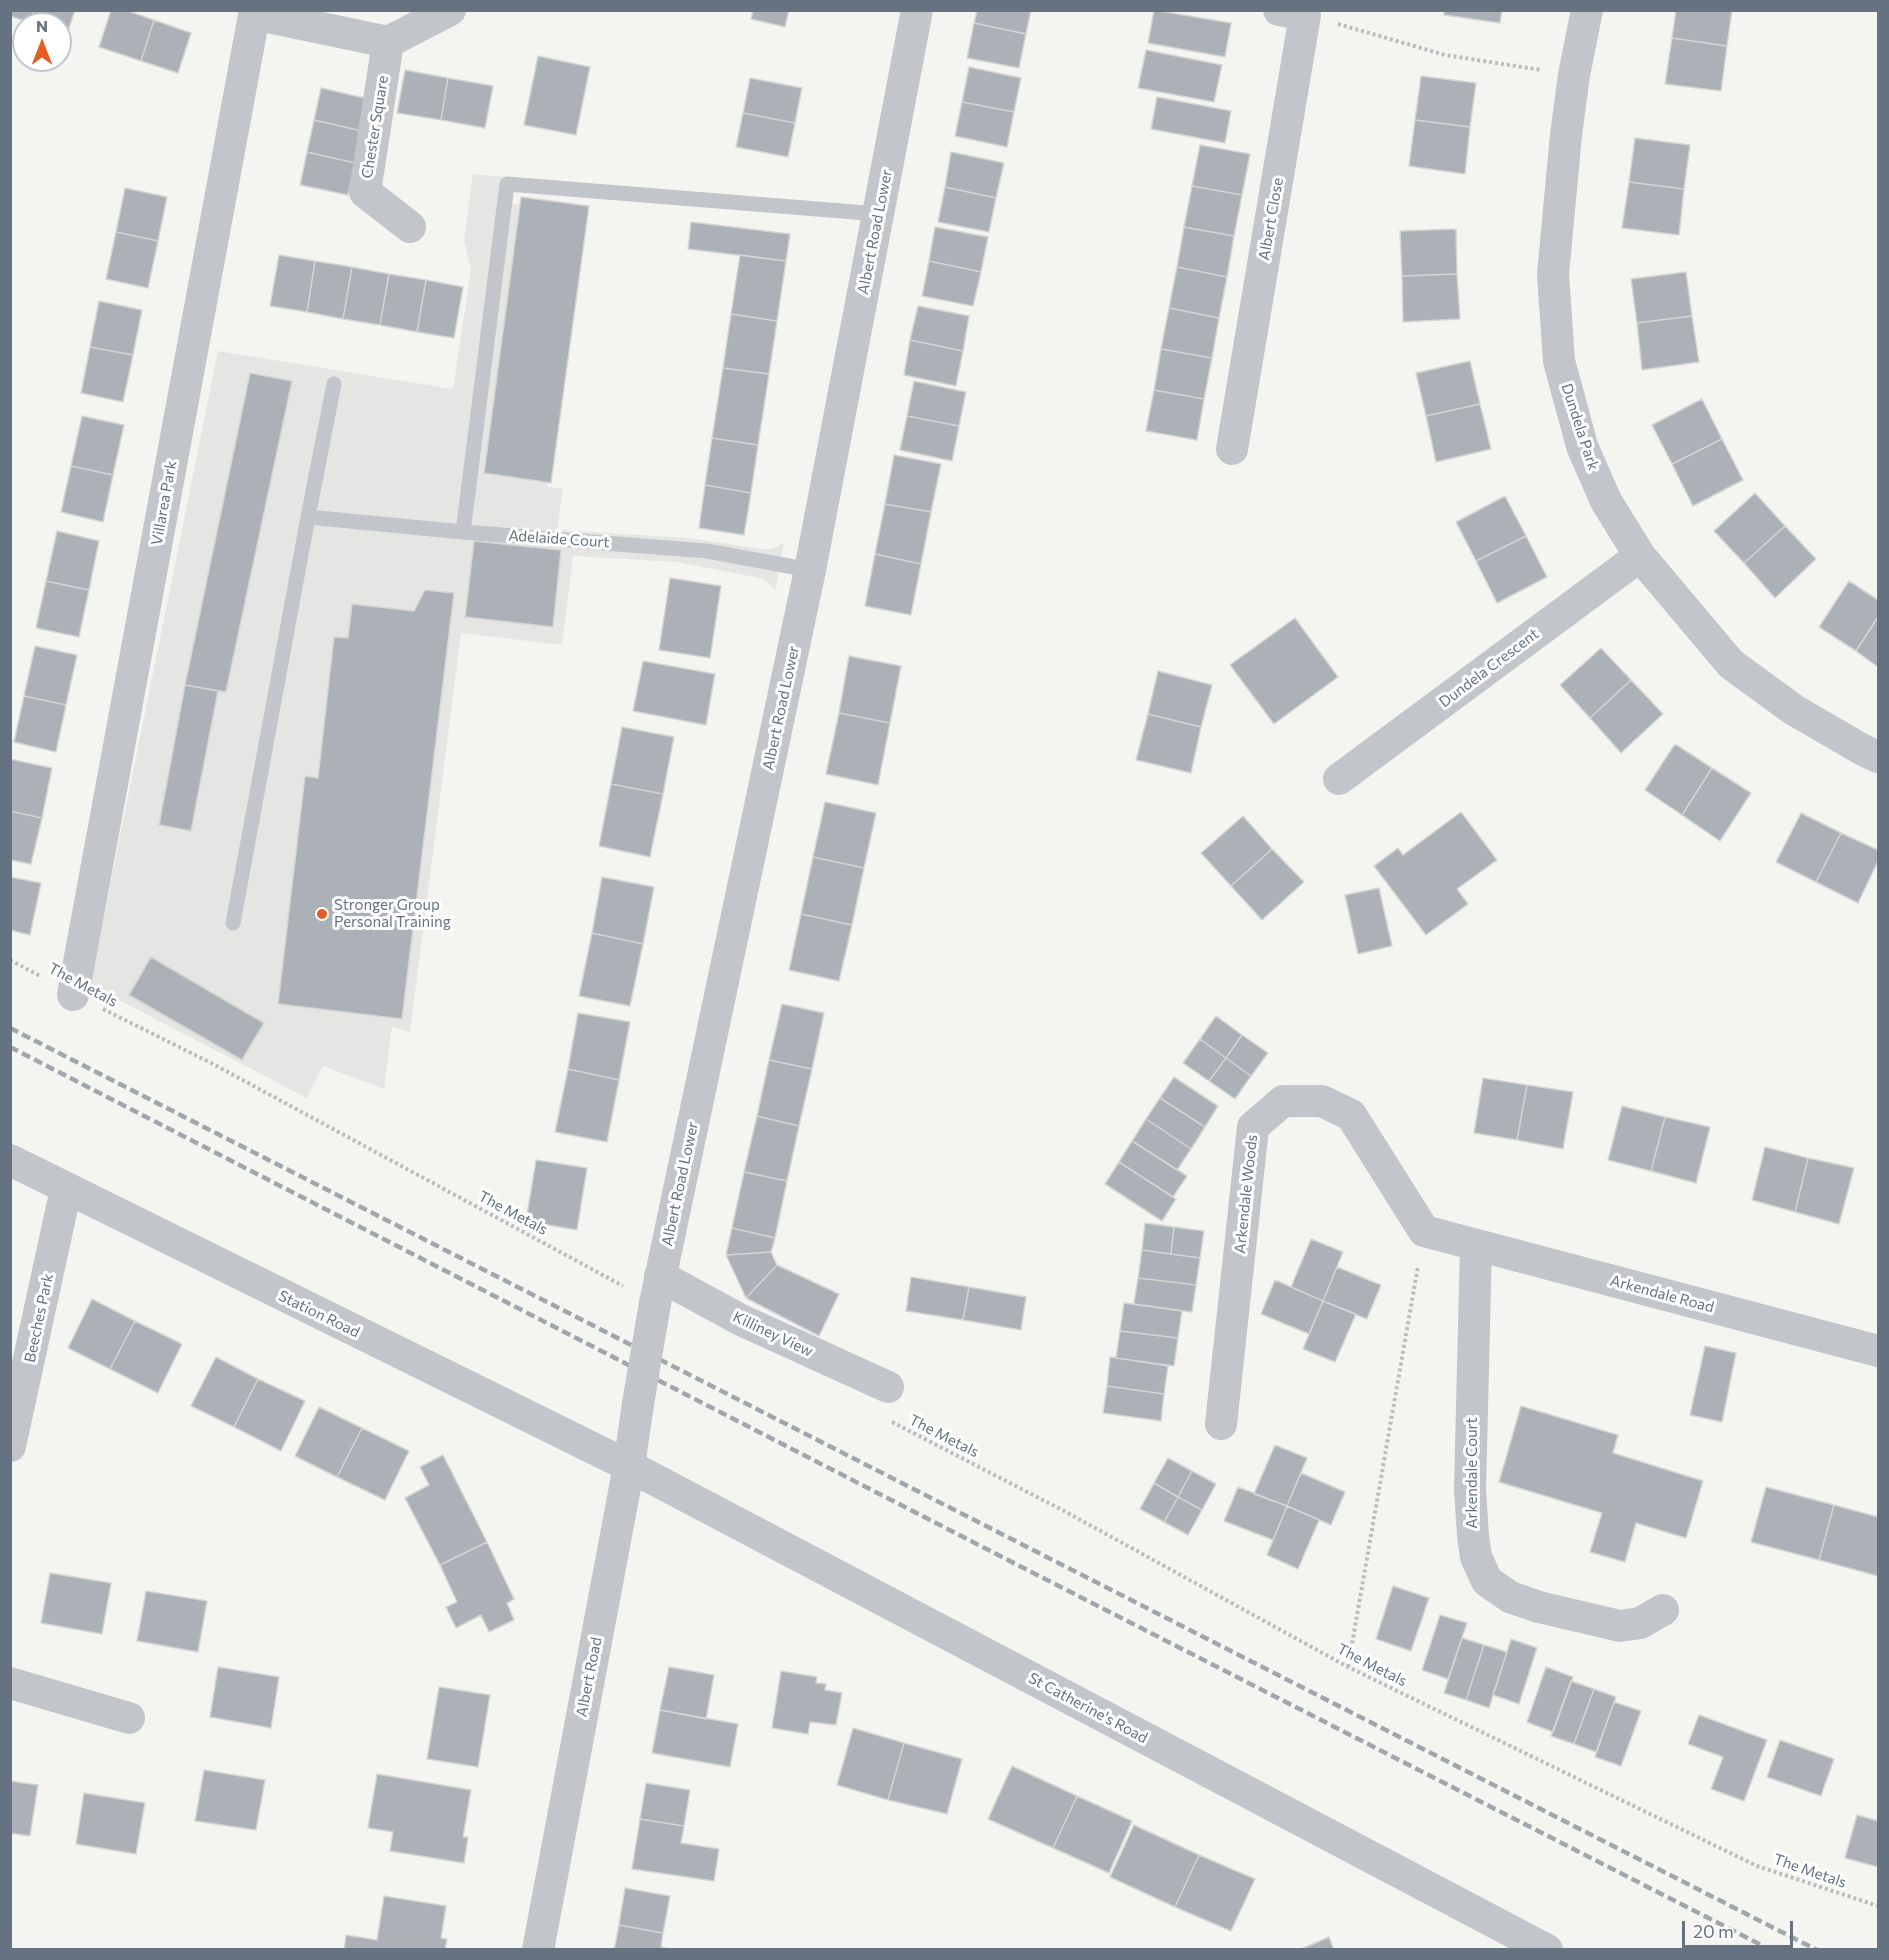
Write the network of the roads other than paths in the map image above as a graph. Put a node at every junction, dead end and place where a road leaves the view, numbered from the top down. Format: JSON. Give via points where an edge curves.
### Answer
{"nodes":[{"id":1,"x":450,"y":10,"type":"edge"},
{"id":2,"x":917,"y":10,"type":"edge"},
{"id":3,"x":1587,"y":10,"type":"edge"},
{"id":4,"x":255,"y":12,"type":"edge"},
{"id":5,"x":1292,"y":13,"type":"edge"},
{"id":6,"x":388,"y":42,"type":"junction"},
{"id":7,"x":879,"y":214,"type":"junction"},
{"id":8,"x":410,"y":227,"type":"dead end"},
{"id":9,"x":334,"y":384,"type":"dead end"},
{"id":10,"x":1232,"y":449,"type":"dead end"},
{"id":11,"x":308,"y":517,"type":"junction"},
{"id":12,"x":463,"y":532,"type":"junction"},
{"id":13,"x":1640,"y":556,"type":"junction"},
{"id":14,"x":810,"y":570,"type":"junction"},
{"id":15,"x":1878,"y":757,"type":"edge"},
{"id":16,"x":1339,"y":779,"type":"dead end"},
{"id":17,"x":233,"y":923,"type":"dead end"},
{"id":18,"x":74,"y":994,"type":"road end"},
{"id":19,"x":10,"y":1161,"type":"edge"},
{"id":20,"x":66,"y":1189,"type":"junction"},
{"id":21,"x":1435,"y":1234,"type":"joint"},
{"id":22,"x":1476,"y":1246,"type":"junction"},
{"id":23,"x":658,"y":1290,"type":"junction"},
{"id":24,"x":1878,"y":1351,"type":"edge"},
{"id":25,"x":888,"y":1387,"type":"dead end"},
{"id":26,"x":638,"y":1404,"type":"joint"},
{"id":27,"x":1221,"y":1424,"type":"dead end"},
{"id":28,"x":10,"y":1446,"type":"edge"},
{"id":29,"x":628,"y":1466,"type":"junction"},
{"id":30,"x":1663,"y":1610,"type":"dead end"},
{"id":31,"x":10,"y":1683,"type":"edge"},
{"id":32,"x":129,"y":1718,"type":"dead end"},
{"id":33,"x":538,"y":1950,"type":"edge"},
{"id":34,"x":1547,"y":1950,"type":"edge"}],
"edges":[{"from":1,"to":6,"type":"street"},
{"from":2,"to":7,"type":"street","name":"Albert Road Lower"},
{"from":3,"to":13,"type":"street","name":"Dundela Park","via":[[1566,135],[1553,274],[1559,362],[1582,446],[1606,501]]},
{"from":4,"to":6,"type":"street"},
{"from":4,"to":18,"type":"street","name":"Villarea Park"},
{"from":5,"to":10,"type":"street","name":"Albert Close"},
{"from":6,"to":8,"type":"street","name":"Chester Square","via":[[365,192]]},
{"from":7,"to":12,"type":"lane","via":[[507,184]]},
{"from":7,"to":14,"type":"street","name":"Albert Road Lower"},
{"from":9,"to":11,"type":"lane"},
{"from":11,"to":12,"type":"lane","name":"Adelaide Court"},
{"from":11,"to":17,"type":"lane"},
{"from":12,"to":14,"type":"lane","name":"Adelaide Court","via":[[707,551]]},
{"from":13,"to":15,"type":"street","name":"Dundela Park","via":[[1731,664],[1794,710]]},
{"from":13,"to":16,"type":"street","name":"Dundela Crescent"},
{"from":14,"to":23,"type":"street","name":"Albert Road Lower"},
{"from":19,"to":20,"type":"street","name":"Station Road"},
{"from":20,"to":28,"type":"street","name":"Beeches Park"},
{"from":20,"to":29,"type":"street","name":"Station Road"},
{"from":21,"to":22,"type":"street","name":"Arkendale Road"},
{"from":21,"to":27,"type":"street","name":"Arkendale Woods","via":[[1351,1114],[1322,1101],[1282,1101],[1253,1128]]},
{"from":22,"to":24,"type":"street","name":"Arkendale Road"},
{"from":22,"to":30,"type":"street","name":"Arkendale Court","via":[[1470,1489],[1476,1557],[1487,1581],[1510,1597],[1620,1626],[1640,1623]]},
{"from":23,"to":25,"type":"street","name":"Killiney View","via":[[741,1320]]},
{"from":23,"to":26,"type":"street","name":"Albert Road Lower","bridge":true},
{"from":26,"to":29,"type":"street","name":"Albert Road"},
{"from":29,"to":33,"type":"street","name":"Albert Road"},
{"from":29,"to":34,"type":"street","name":"St Catherine's Road"},
{"from":31,"to":32,"type":"street"}]}
